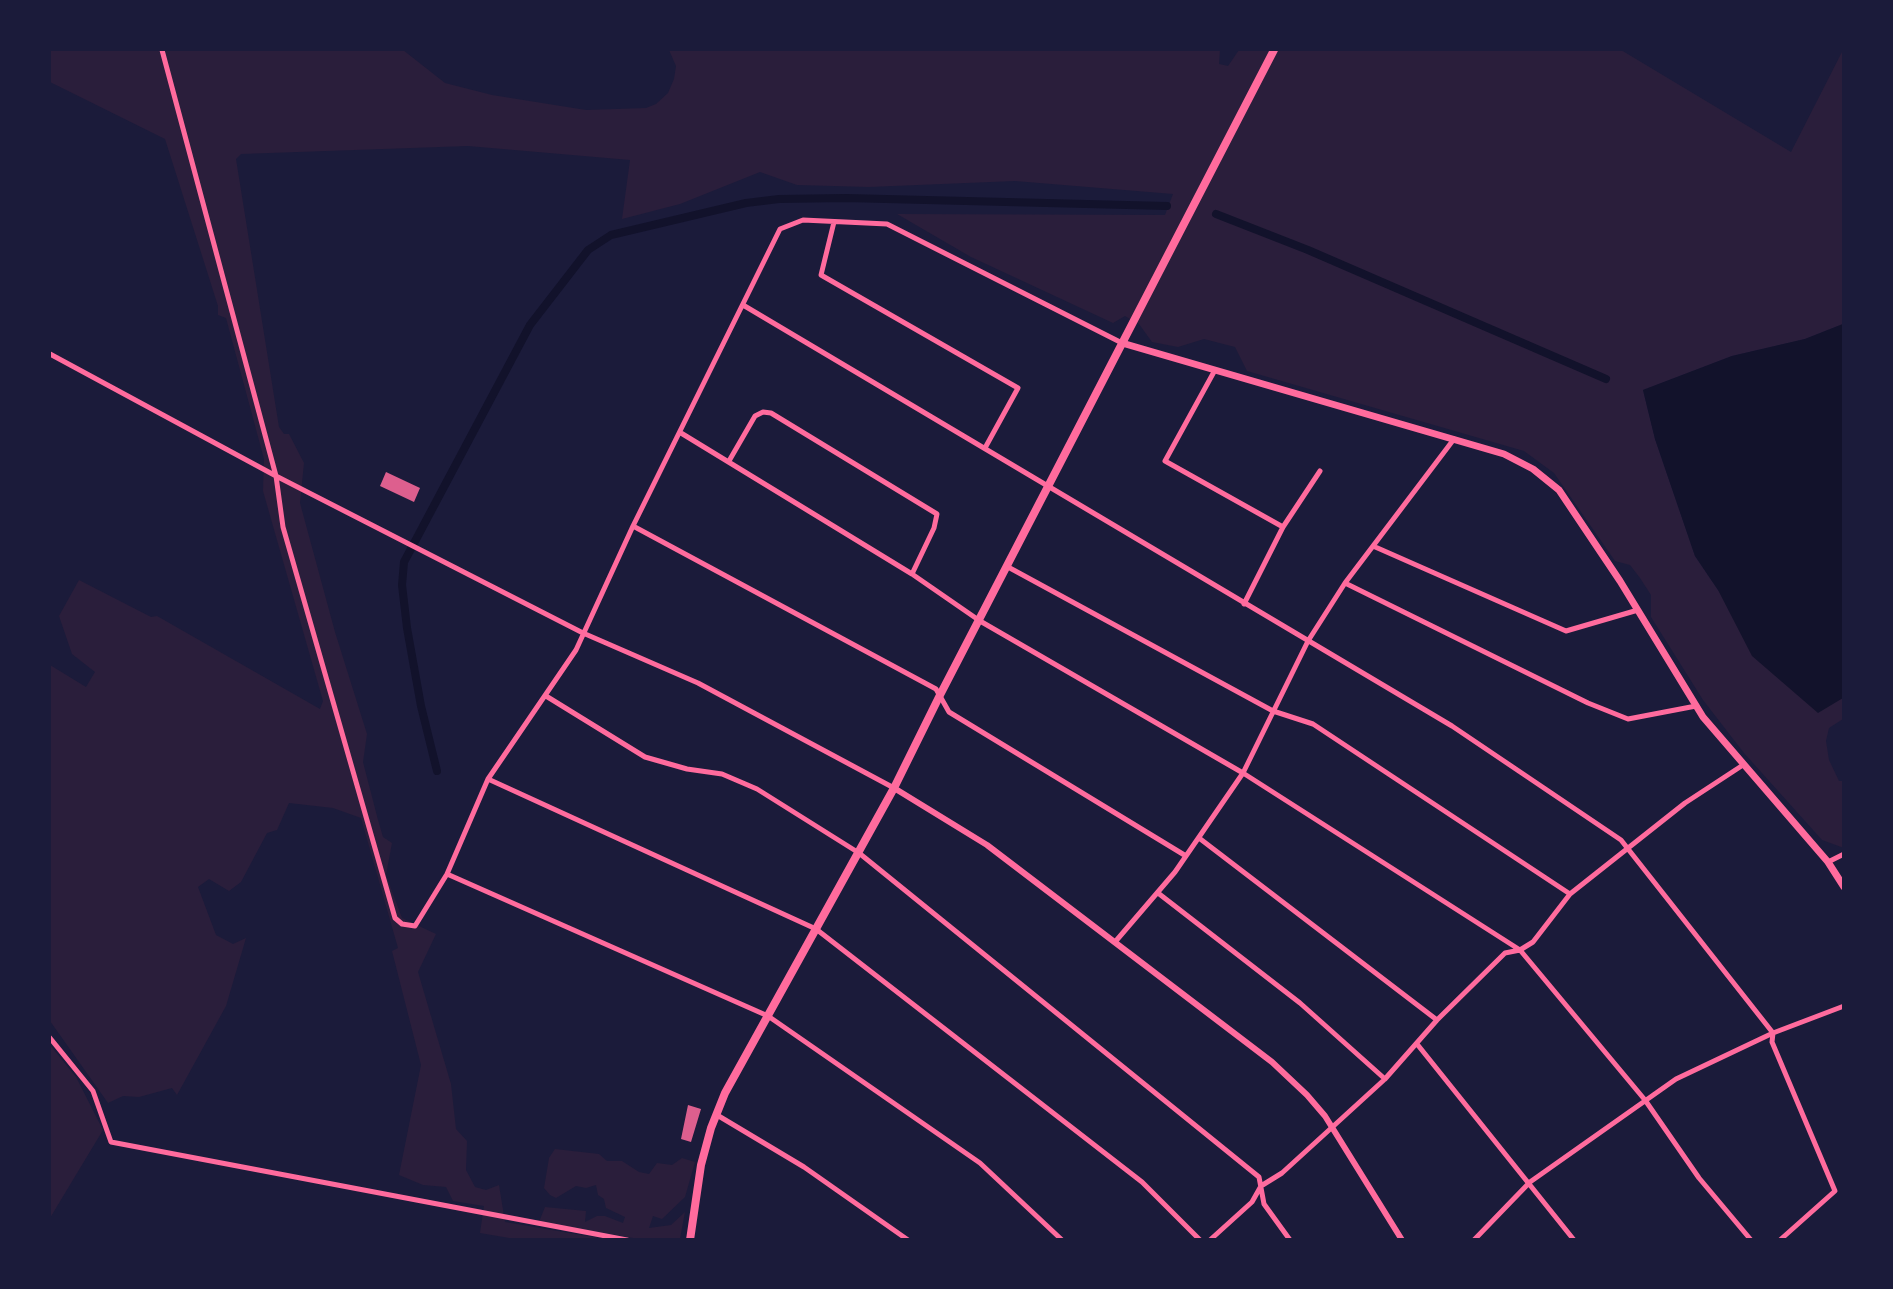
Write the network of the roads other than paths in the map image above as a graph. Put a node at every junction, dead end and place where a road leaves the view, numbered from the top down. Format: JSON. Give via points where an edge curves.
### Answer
{"nodes":[{"id":1,"x":162,"y":50,"type":"edge"},
{"id":2,"x":1274,"y":50,"type":"edge"},
{"id":3,"x":834,"y":222,"type":"junction"},
{"id":4,"x":743,"y":305,"type":"junction"},
{"id":5,"x":1122,"y":344,"type":"junction"},
{"id":6,"x":50,"y":354,"type":"edge"},
{"id":7,"x":1215,"y":370,"type":"junction"},
{"id":8,"x":681,"y":433,"type":"junction"},
{"id":9,"x":1454,"y":439,"type":"junction"},
{"id":10,"x":985,"y":448,"type":"junction"},
{"id":11,"x":729,"y":461,"type":"junction"},
{"id":12,"x":1320,"y":471,"type":"dead end"},
{"id":13,"x":276,"y":476,"type":"junction"},
{"id":14,"x":1048,"y":488,"type":"junction"},
{"id":15,"x":633,"y":525,"type":"junction"},
{"id":16,"x":1283,"y":527,"type":"junction"},
{"id":17,"x":1373,"y":546,"type":"junction"},
{"id":18,"x":1008,"y":567,"type":"junction"},
{"id":19,"x":912,"y":574,"type":"junction"},
{"id":20,"x":1345,"y":583,"type":"junction"},
{"id":21,"x":1244,"y":604,"type":"junction"},
{"id":22,"x":1638,"y":610,"type":"junction"},
{"id":23,"x":980,"y":621,"type":"junction"},
{"id":24,"x":583,"y":633,"type":"junction"},
{"id":25,"x":1308,"y":642,"type":"junction"},
{"id":26,"x":939,"y":695,"type":"junction"},
{"id":27,"x":546,"y":696,"type":"junction"},
{"id":28,"x":1696,"y":706,"type":"junction"},
{"id":29,"x":1273,"y":711,"type":"junction"},
{"id":30,"x":1743,"y":765,"type":"junction"},
{"id":31,"x":1243,"y":773,"type":"junction"},
{"id":32,"x":488,"y":779,"type":"junction"},
{"id":33,"x":894,"y":788,"type":"junction"},
{"id":34,"x":1199,"y":838,"type":"junction"},
{"id":35,"x":1629,"y":847,"type":"junction"},
{"id":36,"x":859,"y":853,"type":"junction"},
{"id":37,"x":1844,"y":854,"type":"edge"},
{"id":38,"x":1186,"y":856,"type":"junction"},
{"id":39,"x":1828,"y":862,"type":"junction"},
{"id":40,"x":447,"y":874,"type":"junction"},
{"id":41,"x":1844,"y":887,"type":"edge"},
{"id":42,"x":1158,"y":893,"type":"junction"},
{"id":43,"x":1570,"y":894,"type":"junction"},
{"id":44,"x":816,"y":929,"type":"junction"},
{"id":45,"x":1115,"y":942,"type":"junction"},
{"id":46,"x":1520,"y":950,"type":"junction"},
{"id":47,"x":1844,"y":1006,"type":"edge"},
{"id":48,"x":768,"y":1016,"type":"junction"},
{"id":49,"x":1437,"y":1020,"type":"junction"},
{"id":50,"x":1773,"y":1033,"type":"junction"},
{"id":51,"x":50,"y":1038,"type":"edge"},
{"id":52,"x":1417,"y":1044,"type":"junction"},
{"id":53,"x":1385,"y":1078,"type":"junction"},
{"id":54,"x":1645,"y":1100,"type":"junction"},
{"id":55,"x":717,"y":1115,"type":"junction"},
{"id":56,"x":1331,"y":1128,"type":"junction"},
{"id":57,"x":1530,"y":1182,"type":"junction"},
{"id":58,"x":1261,"y":1186,"type":"junction"},
{"id":59,"x":627,"y":1239,"type":"edge"},
{"id":60,"x":690,"y":1239,"type":"edge"},
{"id":61,"x":908,"y":1239,"type":"edge"},
{"id":62,"x":1062,"y":1239,"type":"edge"},
{"id":63,"x":1200,"y":1239,"type":"edge"},
{"id":64,"x":1210,"y":1239,"type":"edge"},
{"id":65,"x":1290,"y":1239,"type":"edge"},
{"id":66,"x":1402,"y":1239,"type":"edge"},
{"id":67,"x":1474,"y":1239,"type":"edge"},
{"id":68,"x":1574,"y":1239,"type":"edge"},
{"id":69,"x":1750,"y":1239,"type":"edge"},
{"id":70,"x":1780,"y":1239,"type":"edge"}],
"edges":[{"from":1,"to":13,"type":"street"},
{"from":2,"to":5,"type":"main road"},
{"from":3,"to":4,"type":"street","via":[[803,220],[780,230]]},
{"from":3,"to":5,"type":"street","via":[[887,224]]},
{"from":3,"to":10,"type":"street","via":[[821,275],[1018,388]]},
{"from":4,"to":8,"type":"street"},
{"from":4,"to":10,"type":"street"},
{"from":5,"to":7,"type":"main road"},
{"from":5,"to":14,"type":"main road"},
{"from":6,"to":13,"type":"street"},
{"from":7,"to":9,"type":"main road"},
{"from":7,"to":16,"type":"street","via":[[1165,461]]},
{"from":8,"to":11,"type":"street"},
{"from":8,"to":15,"type":"street"},
{"from":9,"to":17,"type":"street"},
{"from":9,"to":22,"type":"main road","via":[[1504,453],[1559,490]]},
{"from":10,"to":14,"type":"street"},
{"from":11,"to":19,"type":"street"},
{"from":11,"to":19,"type":"street","via":[[756,416],[771,413],[937,514]]},
{"from":12,"to":16,"type":"street"},
{"from":13,"to":24,"type":"street"},
{"from":13,"to":40,"type":"street","via":[[283,528],[395,918],[415,926]]},
{"from":14,"to":18,"type":"main road"},
{"from":14,"to":21,"type":"street"},
{"from":15,"to":24,"type":"street"},
{"from":15,"to":26,"type":"street","via":[[936,689]]},
{"from":16,"to":21,"type":"street"},
{"from":17,"to":20,"type":"street"},
{"from":17,"to":22,"type":"street","via":[[1566,631]]},
{"from":18,"to":23,"type":"main road"},
{"from":18,"to":29,"type":"street"},
{"from":19,"to":23,"type":"street"},
{"from":20,"to":25,"type":"street"},
{"from":20,"to":28,"type":"street","via":[[1628,719]]},
{"from":21,"to":25,"type":"street"},
{"from":22,"to":28,"type":"main road"},
{"from":23,"to":26,"type":"main road"},
{"from":23,"to":31,"type":"street"},
{"from":24,"to":27,"type":"street"},
{"from":24,"to":33,"type":"street","via":[[698,683]]},
{"from":25,"to":29,"type":"street"},
{"from":25,"to":35,"type":"street","via":[[1452,726]]},
{"from":26,"to":33,"type":"main road"},
{"from":26,"to":38,"type":"street","via":[[949,712]]},
{"from":27,"to":32,"type":"street"},
{"from":27,"to":36,"type":"street","via":[[645,757],[722,774],[757,789]]},
{"from":28,"to":30,"type":"main road"},
{"from":29,"to":31,"type":"street"},
{"from":29,"to":43,"type":"street","via":[[1313,724]]},
{"from":30,"to":35,"type":"street","via":[[1685,803]]},
{"from":30,"to":39,"type":"main road"},
{"from":31,"to":34,"type":"street"},
{"from":31,"to":46,"type":"street"},
{"from":32,"to":40,"type":"street"},
{"from":32,"to":44,"type":"street"},
{"from":33,"to":36,"type":"main road"},
{"from":33,"to":45,"type":"street","via":[[987,845]]},
{"from":34,"to":38,"type":"street"},
{"from":34,"to":49,"type":"street"},
{"from":35,"to":43,"type":"street"},
{"from":35,"to":50,"type":"street"},
{"from":36,"to":44,"type":"main road"},
{"from":36,"to":58,"type":"street","via":[[1259,1176]]},
{"from":37,"to":39,"type":"street"},
{"from":38,"to":42,"type":"street"},
{"from":39,"to":41,"type":"main road"},
{"from":40,"to":48,"type":"street"},
{"from":42,"to":45,"type":"street"},
{"from":42,"to":53,"type":"street","via":[[1300,1003]]},
{"from":43,"to":46,"type":"street","via":[[1533,942]]},
{"from":44,"to":48,"type":"main road"},
{"from":44,"to":63,"type":"street","via":[[1142,1182]]},
{"from":45,"to":56,"type":"street","via":[[1272,1062],[1307,1095]]},
{"from":46,"to":49,"type":"street","via":[[1505,953]]},
{"from":46,"to":54,"type":"street"},
{"from":47,"to":50,"type":"street"},
{"from":48,"to":55,"type":"main road"},
{"from":48,"to":62,"type":"street","via":[[980,1163]]},
{"from":49,"to":52,"type":"street"},
{"from":50,"to":54,"type":"street","via":[[1676,1079]]},
{"from":50,"to":70,"type":"street","via":[[1772,1042],[1835,1191]]},
{"from":51,"to":59,"type":"street","via":[[93,1091],[111,1142]]},
{"from":52,"to":53,"type":"street"},
{"from":52,"to":57,"type":"street"},
{"from":53,"to":56,"type":"street"},
{"from":54,"to":57,"type":"street"},
{"from":54,"to":69,"type":"street","via":[[1699,1178]]},
{"from":55,"to":60,"type":"main road","via":[[702,1165]]},
{"from":55,"to":61,"type":"street","via":[[804,1167]]},
{"from":56,"to":58,"type":"street","via":[[1282,1173]]},
{"from":56,"to":66,"type":"street"},
{"from":57,"to":67,"type":"street"},
{"from":57,"to":68,"type":"street"},
{"from":58,"to":64,"type":"street","via":[[1252,1202]]},
{"from":58,"to":65,"type":"street","via":[[1264,1204]]}]}
